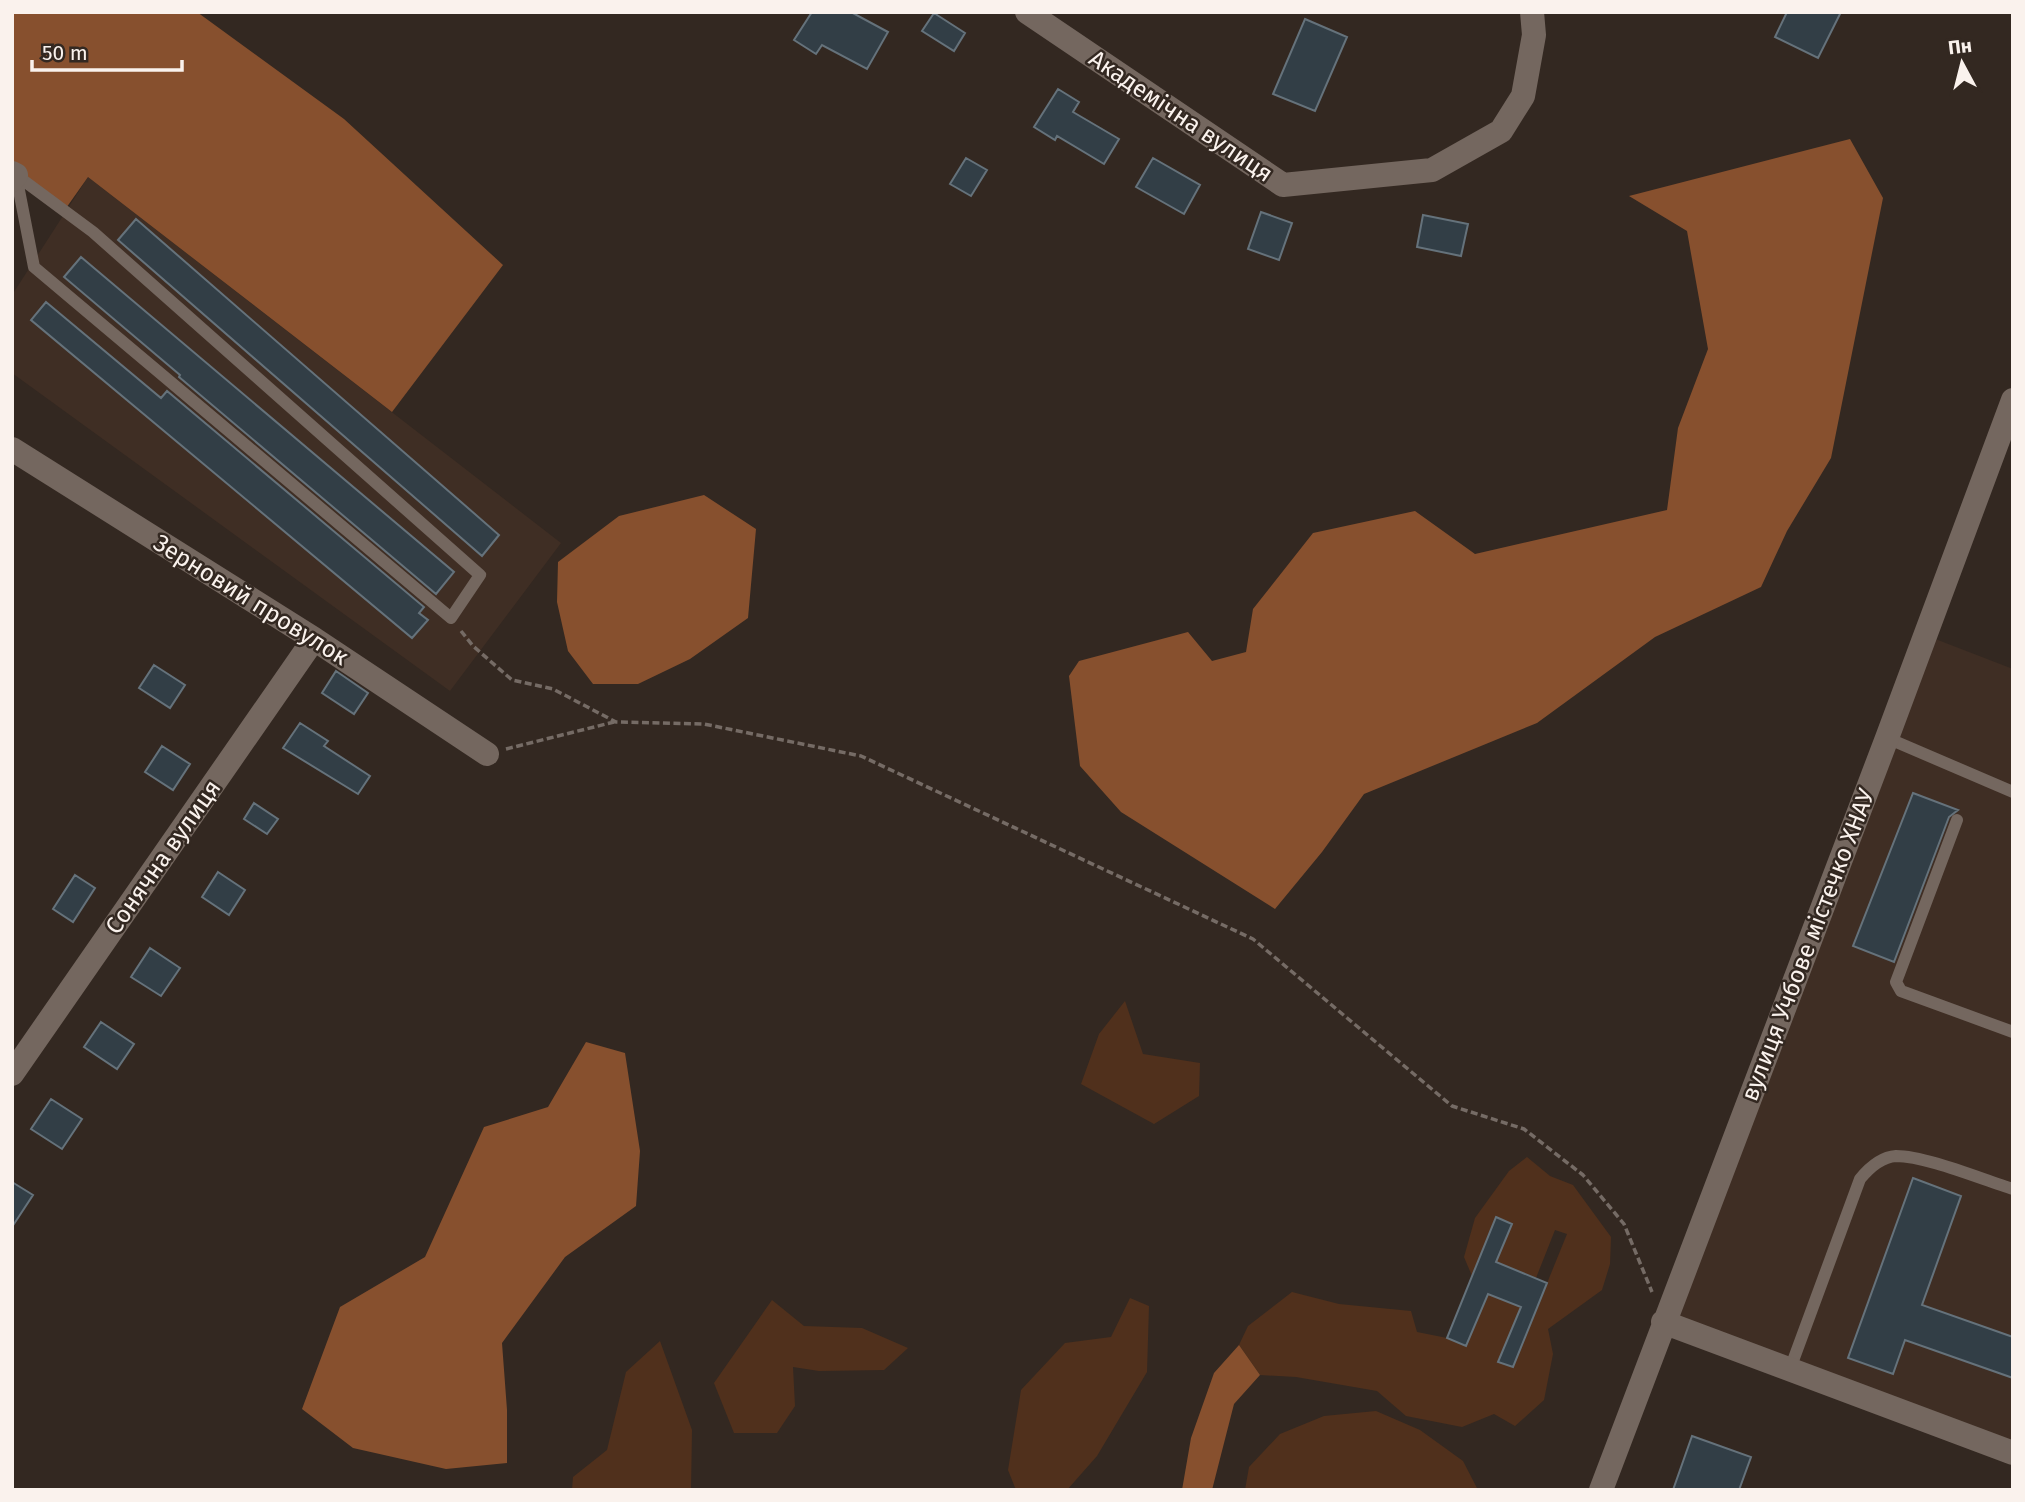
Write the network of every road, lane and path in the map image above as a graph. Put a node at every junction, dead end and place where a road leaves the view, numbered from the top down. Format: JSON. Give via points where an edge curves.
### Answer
{"nodes":[{"id":1,"x":1027,"y":12,"type":"edge"},
{"id":2,"x":1532,"y":12,"type":"edge"},
{"id":3,"x":13,"y":176,"type":"edge"},
{"id":4,"x":2013,"y":400,"type":"edge"},
{"id":5,"x":12,"y":449,"type":"edge"},
{"id":6,"x":451,"y":618,"type":"junction"},
{"id":7,"x":314,"y":639,"type":"junction"},
{"id":8,"x":616,"y":722,"type":"junction"},
{"id":9,"x":1887,"y":738,"type":"junction"},
{"id":10,"x":487,"y":754,"type":"joint"},
{"id":11,"x":2013,"y":792,"type":"edge"},
{"id":12,"x":1958,"y":820,"type":"dead end"},
{"id":13,"x":2013,"y":1031,"type":"edge"},
{"id":14,"x":12,"y":1074,"type":"edge"},
{"id":15,"x":2013,"y":1189,"type":"edge"},
{"id":16,"x":1663,"y":1322,"type":"junction"},
{"id":17,"x":1790,"y":1369,"type":"junction"},
{"id":18,"x":2013,"y":1453,"type":"edge"},
{"id":19,"x":1601,"y":1490,"type":"edge"}],
"edges":[{"from":1,"to":2,"type":"street","name":"Академічна вулиця","via":[[1283,185],[1432,170],[1501,131],[1524,96],[1534,35]]},
{"from":3,"to":6,"type":"lane","via":[[34,267]]},
{"from":3,"to":6,"type":"lane","via":[[93,232],[480,575]]},
{"from":4,"to":9,"type":"street","name":"вулиця Учбове містечко ХНАУ"},
{"from":5,"to":7,"type":"street","name":"Зерновий провулок"},
{"from":6,"to":8,"type":"path","via":[[473,646],[512,680],[553,689]]},
{"from":7,"to":10,"type":"street","name":"Зерновий провулок"},
{"from":7,"to":14,"type":"street","name":"Сонячна вулиця"},
{"from":8,"to":10,"type":"path"},
{"from":8,"to":16,"type":"path","via":[[704,724],[861,756],[1253,939],[1452,1106],[1524,1129],[1583,1175],[1625,1224]]},
{"from":9,"to":11,"type":"lane"},
{"from":9,"to":16,"type":"street","name":"вулиця Учбове містечко ХНАУ"},
{"from":12,"to":13,"type":"lane","via":[[1896,982],[1901,991]]},
{"from":15,"to":17,"type":"lane","via":[[1923,1161],[1894,1156],[1873,1164],[1860,1179]]},
{"from":16,"to":17,"type":"street"},
{"from":16,"to":19,"type":"street","name":"вулиця Учбове містечко ХНАУ"},
{"from":17,"to":18,"type":"street"}]}
